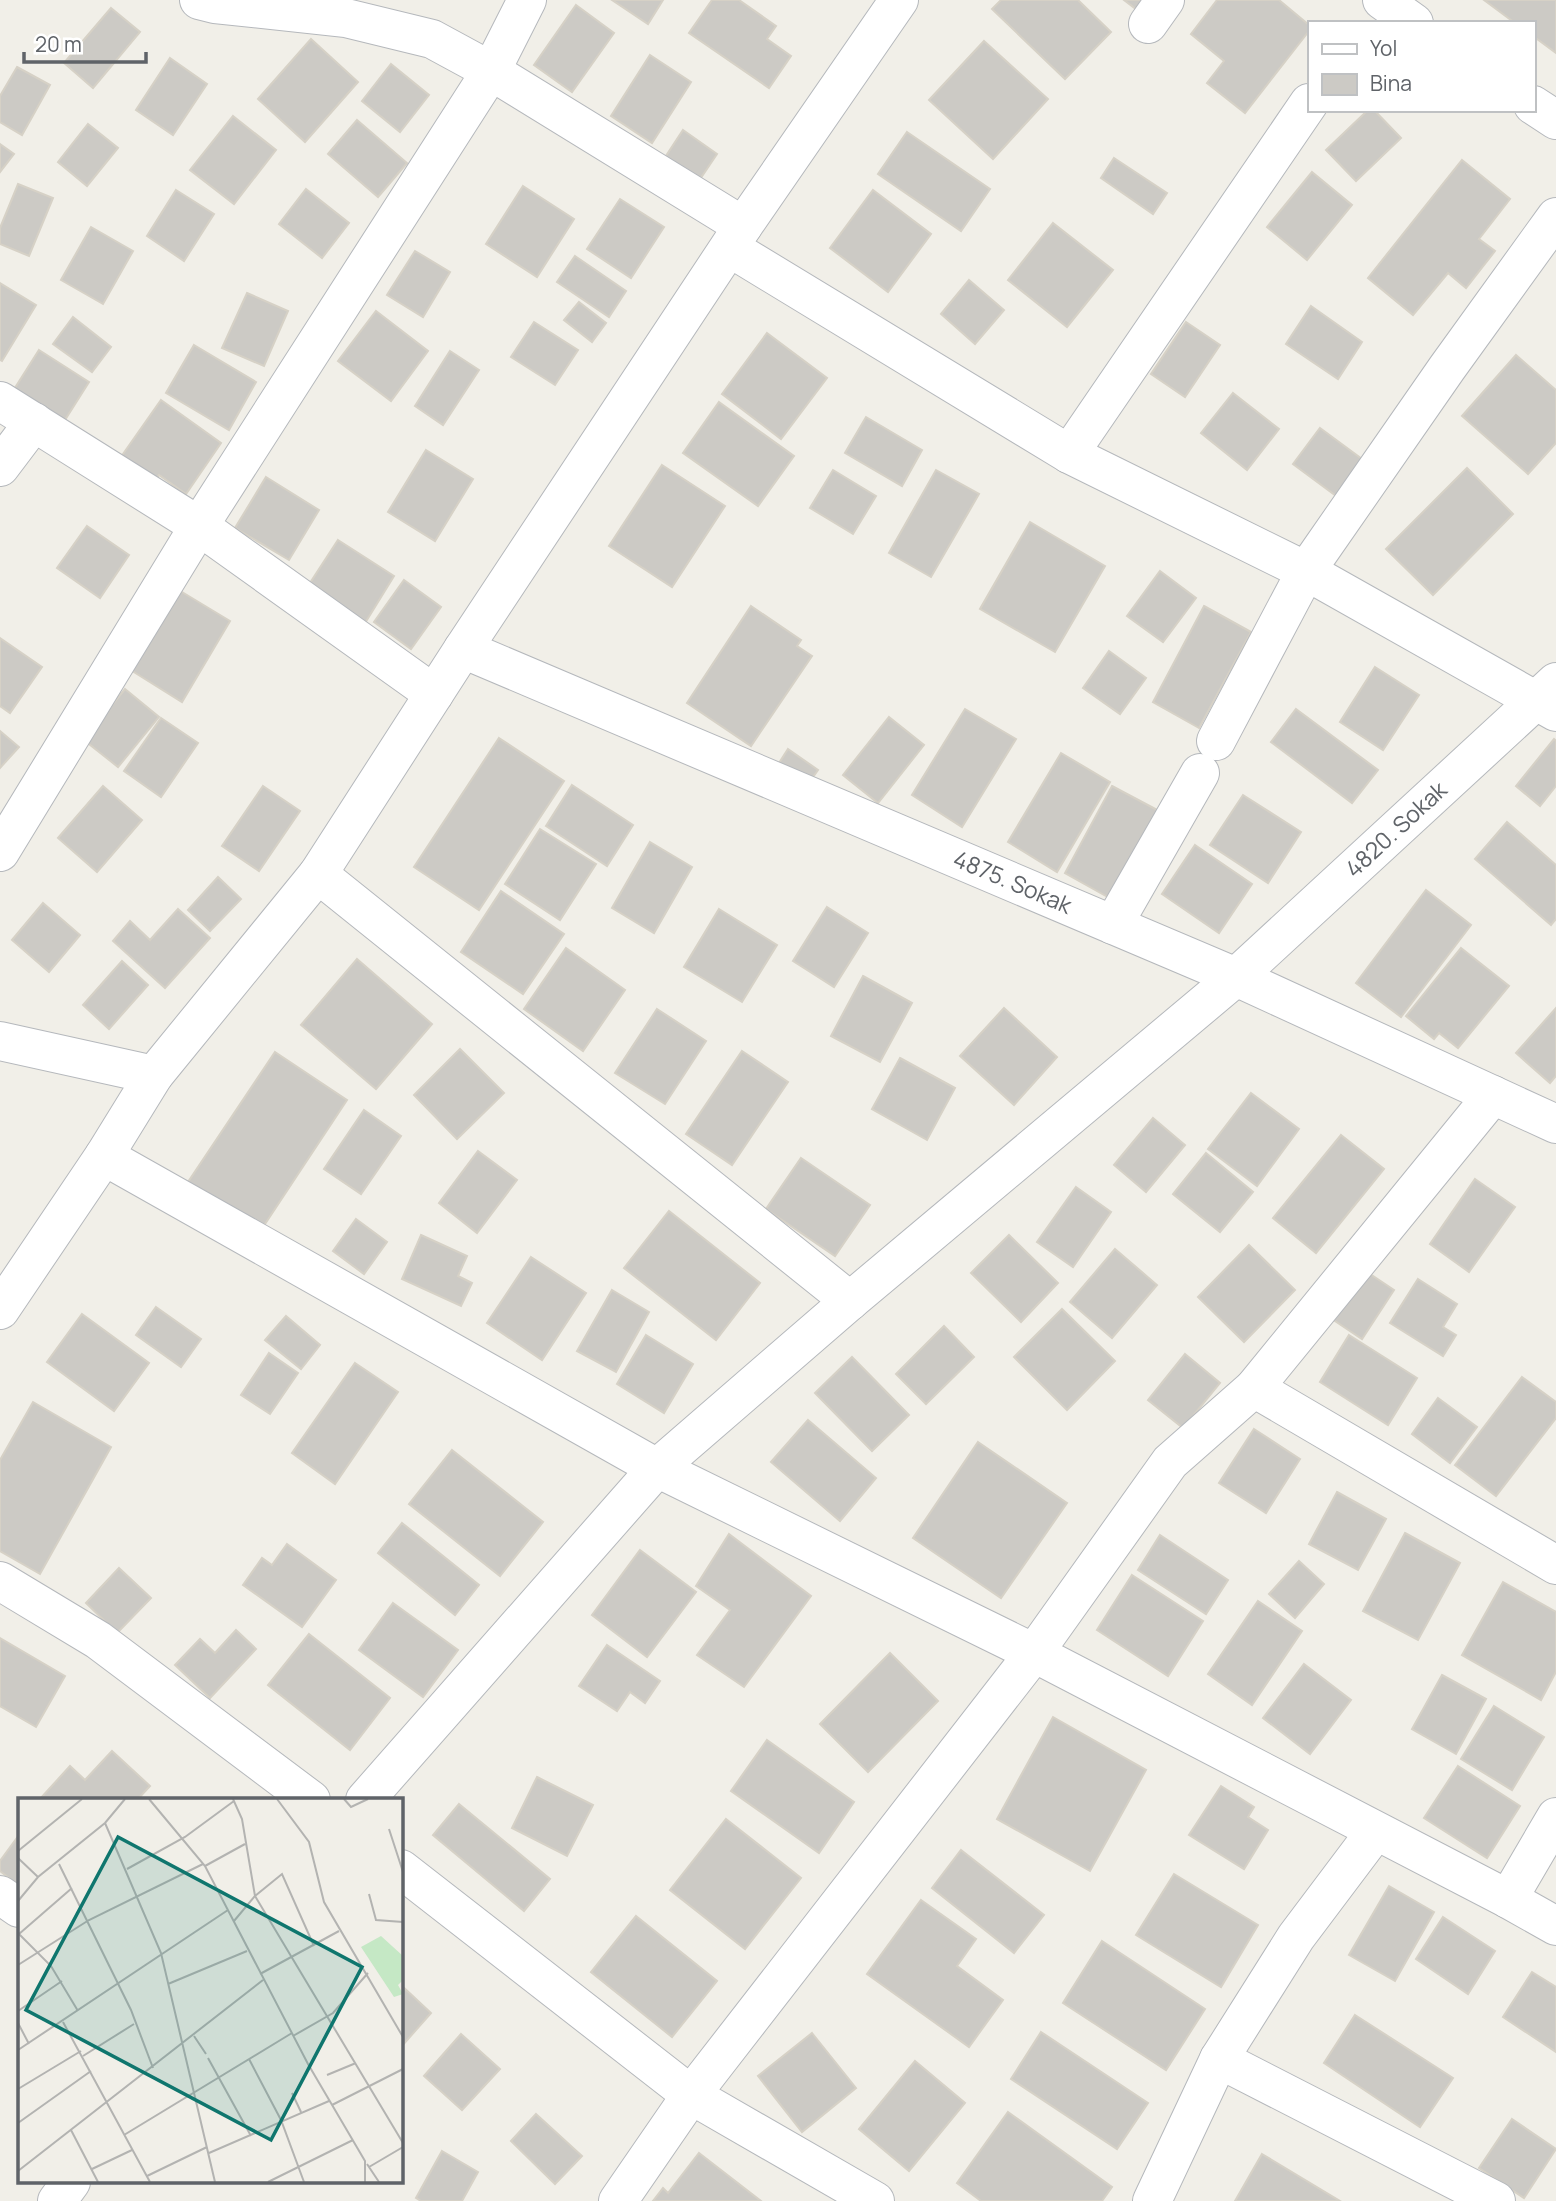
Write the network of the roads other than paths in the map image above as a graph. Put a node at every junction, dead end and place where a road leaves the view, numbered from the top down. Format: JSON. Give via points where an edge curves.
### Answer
{"nodes":[{"id":1,"x":200,"y":0,"type":"edge"},
{"id":2,"x":527,"y":0,"type":"edge"},
{"id":3,"x":899,"y":0,"type":"edge"},
{"id":4,"x":1379,"y":6,"type":"edge"},
{"id":5,"x":1411,"y":21,"type":"edge"},
{"id":6,"x":491,"y":71,"type":"junction"},
{"id":7,"x":1308,"y":104,"type":"edge"},
{"id":8,"x":1535,"y":105,"type":"edge"},
{"id":9,"x":1556,"y":120,"type":"edge"},
{"id":10,"x":1556,"y":218,"type":"edge"},
{"id":11,"x":737,"y":237,"type":"junction"},
{"id":12,"x":0,"y":401,"type":"edge"},
{"id":13,"x":34,"y":422,"type":"junction"},
{"id":14,"x":1069,"y":454,"type":"junction"},
{"id":15,"x":0,"y":467,"type":"edge"},
{"id":16,"x":199,"y":526,"type":"junction"},
{"id":17,"x":1306,"y":571,"type":"junction"},
{"id":18,"x":463,"y":649,"type":"junction"},
{"id":19,"x":434,"y":694,"type":"junction"},
{"id":20,"x":1550,"y":698,"type":"edge"},
{"id":21,"x":0,"y":852,"type":"edge"},
{"id":22,"x":318,"y":874,"type":"junction"},
{"id":23,"x":1113,"y":925,"type":"junction"},
{"id":24,"x":1236,"y":977,"type":"junction"},
{"id":25,"x":0,"y":1041,"type":"edge"},
{"id":26,"x":154,"y":1075,"type":"junction"},
{"id":27,"x":1493,"y":1095,"type":"junction"},
{"id":28,"x":1556,"y":1124,"type":"edge"},
{"id":29,"x":104,"y":1156,"type":"junction"},
{"id":30,"x":850,"y":1301,"type":"junction"},
{"id":31,"x":0,"y":1310,"type":"edge"},
{"id":32,"x":1254,"y":1388,"type":"junction"},
{"id":33,"x":657,"y":1468,"type":"junction"},
{"id":34,"x":1556,"y":1565,"type":"edge"},
{"id":35,"x":0,"y":1581,"type":"edge"},
{"id":36,"x":1034,"y":1653,"type":"junction"},
{"id":37,"x":308,"y":1798,"type":"edge"},
{"id":38,"x":367,"y":1798,"type":"edge"},
{"id":39,"x":1556,"y":1817,"type":"edge"},
{"id":40,"x":1375,"y":1832,"type":"junction"},
{"id":41,"x":402,"y":1870,"type":"edge"},
{"id":42,"x":0,"y":1895,"type":"edge"},
{"id":43,"x":1508,"y":1899,"type":"junction"},
{"id":44,"x":18,"y":1907,"type":"edge"},
{"id":45,"x":1556,"y":1926,"type":"edge"},
{"id":46,"x":1219,"y":2059,"type":"junction"},
{"id":47,"x":691,"y":2095,"type":"junction"},
{"id":48,"x":70,"y":2184,"type":"edge"},
{"id":49,"x":57,"y":2201,"type":"edge"},
{"id":50,"x":618,"y":2201,"type":"edge"},
{"id":51,"x":875,"y":2201,"type":"edge"},
{"id":52,"x":1152,"y":2201,"type":"edge"},
{"id":53,"x":1496,"y":2201,"type":"edge"}],
"edges":[{"from":1,"to":6,"type":"street","via":[[346,18],[432,39]]},
{"from":2,"to":6,"type":"street"},
{"from":3,"to":11,"type":"street"},
{"from":4,"to":5,"type":"street"},
{"from":6,"to":11,"type":"street"},
{"from":6,"to":16,"type":"street"},
{"from":7,"to":14,"type":"street"},
{"from":8,"to":9,"type":"street"},
{"from":10,"to":17,"type":"street"},
{"from":11,"to":14,"type":"street"},
{"from":11,"to":18,"type":"street"},
{"from":12,"to":13,"type":"street"},
{"from":13,"to":15,"type":"street"},
{"from":13,"to":16,"type":"street"},
{"from":14,"to":17,"type":"street"},
{"from":16,"to":19,"type":"street"},
{"from":16,"to":21,"type":"street"},
{"from":17,"to":20,"type":"street"},
{"from":17,"to":23,"type":"street"},
{"from":18,"to":19,"type":"street"},
{"from":18,"to":23,"type":"street","name":"4875. Sokak"},
{"from":19,"to":22,"type":"street"},
{"from":20,"to":24,"type":"street","name":"4820. Sokak"},
{"from":22,"to":26,"type":"street"},
{"from":22,"to":30,"type":"street"},
{"from":23,"to":24,"type":"street","name":"4875. Sokak"},
{"from":24,"to":27,"type":"street","name":"4875. Sokak"},
{"from":24,"to":30,"type":"street","name":"4820. Sokak"},
{"from":25,"to":26,"type":"street"},
{"from":26,"to":29,"type":"street"},
{"from":27,"to":28,"type":"street","name":"4875. Sokak"},
{"from":27,"to":32,"type":"street"},
{"from":29,"to":31,"type":"street"},
{"from":29,"to":33,"type":"street"},
{"from":30,"to":33,"type":"street","name":"4820. Sokak"},
{"from":32,"to":34,"type":"street"},
{"from":32,"to":36,"type":"street","via":[[1170,1462]]},
{"from":33,"to":36,"type":"street"},
{"from":33,"to":38,"type":"street","name":"4820. Sokak"},
{"from":35,"to":37,"type":"street","via":[[98,1640]]},
{"from":36,"to":40,"type":"street"},
{"from":36,"to":47,"type":"street"},
{"from":39,"to":43,"type":"street"},
{"from":40,"to":43,"type":"street"},
{"from":40,"to":46,"type":"street","via":[[1296,1937]]},
{"from":41,"to":47,"type":"street"},
{"from":42,"to":44,"type":"street"},
{"from":43,"to":45,"type":"street"},
{"from":46,"to":52,"type":"street"},
{"from":46,"to":53,"type":"street"},
{"from":47,"to":50,"type":"street"},
{"from":47,"to":51,"type":"street"},
{"from":48,"to":49,"type":"street"}]}
